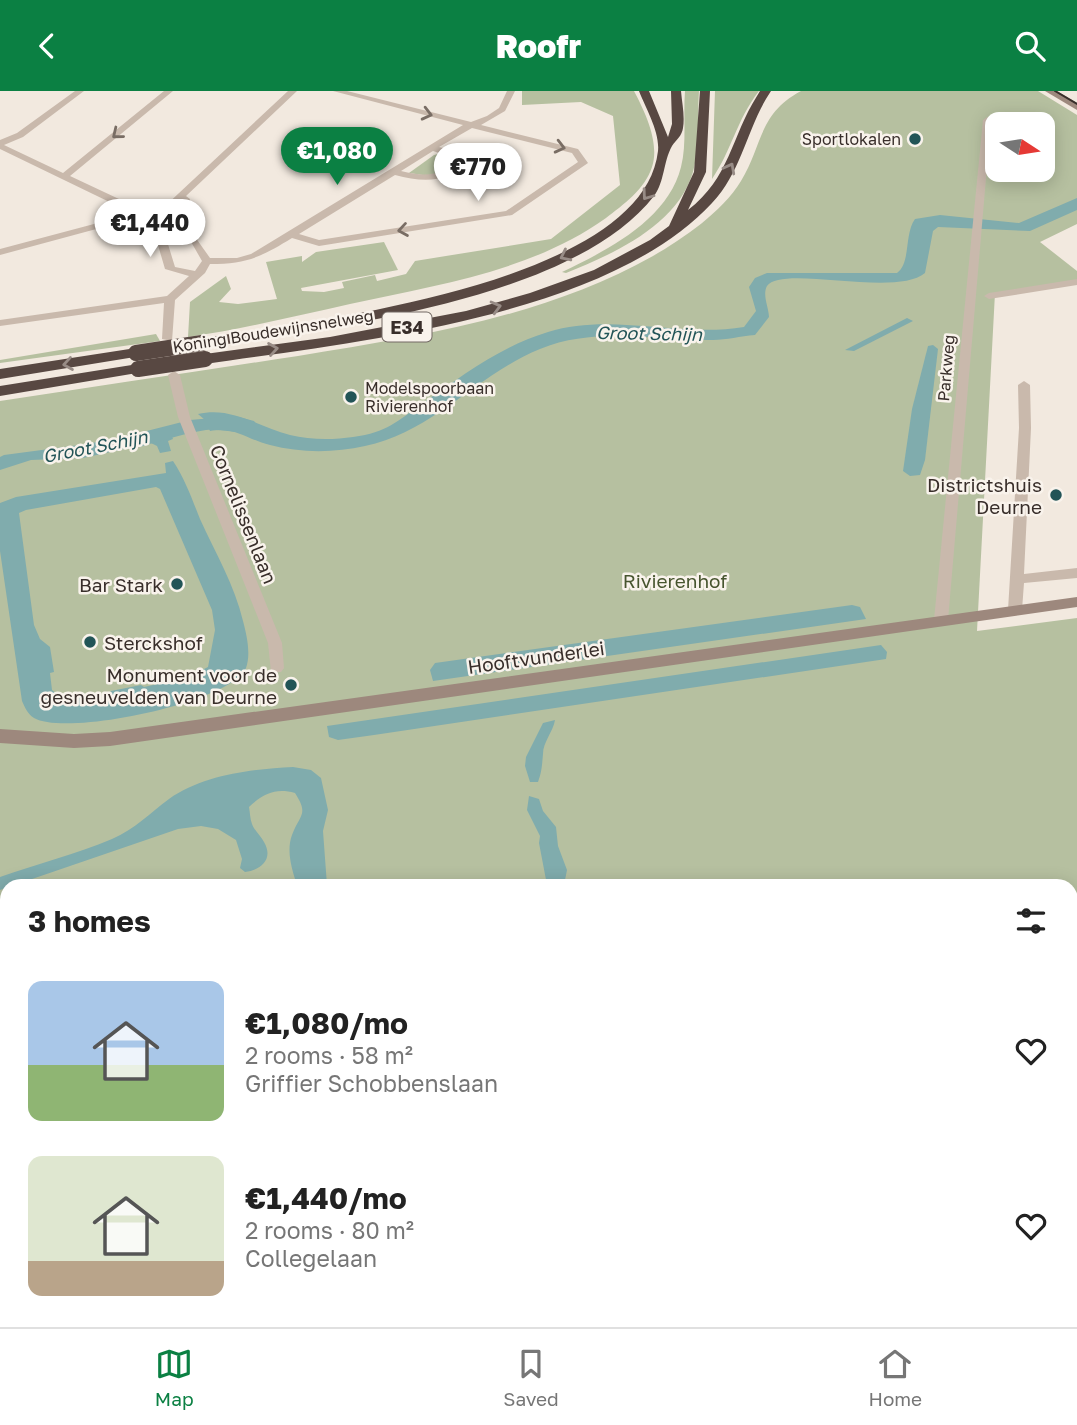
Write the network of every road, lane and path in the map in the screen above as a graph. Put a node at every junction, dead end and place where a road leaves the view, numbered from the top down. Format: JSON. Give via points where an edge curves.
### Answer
{"nodes":[{"id":1,"x":80,"y":91,"type":"edge"},
{"id":2,"x":169,"y":91,"type":"edge"},
{"id":3,"x":293,"y":91,"type":"edge"},
{"id":4,"x":337,"y":91,"type":"edge"},
{"id":5,"x":511,"y":91,"type":"edge"},
{"id":6,"x":644,"y":91,"type":"edge"},
{"id":7,"x":676,"y":91,"type":"edge"},
{"id":8,"x":705,"y":91,"type":"edge"},
{"id":9,"x":766,"y":91,"type":"edge"},
{"id":10,"x":1050,"y":91,"type":"edge"},
{"id":11,"x":1064,"y":91,"type":"edge"},
{"id":12,"x":782,"y":92,"type":"edge"},
{"id":13,"x":1077,"y":98,"type":"edge"},
{"id":14,"x":1077,"y":107,"type":"edge"},
{"id":15,"x":748,"y":123,"type":"junction"},
{"id":16,"x":470,"y":124,"type":"junction"},
{"id":17,"x":985,"y":143,"type":"edge"},
{"id":18,"x":0,"y":145,"type":"edge"},
{"id":19,"x":431,"y":148,"type":"junction"},
{"id":20,"x":664,"y":151,"type":"junction"},
{"id":21,"x":392,"y":171,"type":"junction"},
{"id":22,"x":65,"y":176,"type":"junction"},
{"id":23,"x":196,"y":184,"type":"junction"},
{"id":24,"x":180,"y":209,"type":"junction"},
{"id":25,"x":135,"y":210,"type":"junction"},
{"id":26,"x":163,"y":211,"type":"junction"},
{"id":27,"x":673,"y":230,"type":"junction"},
{"id":28,"x":290,"y":234,"type":"junction"},
{"id":29,"x":0,"y":242,"type":"edge"},
{"id":30,"x":4,"y":251,"type":"edge"},
{"id":31,"x":207,"y":261,"type":"junction"},
{"id":32,"x":197,"y":275,"type":"junction"},
{"id":33,"x":1077,"y":282,"type":"edge"},
{"id":34,"x":989,"y":296,"type":"dead end"},
{"id":35,"x":170,"y":299,"type":"junction"},
{"id":36,"x":0,"y":323,"type":"edge"},
{"id":37,"x":168,"y":339,"type":"dead end"},
{"id":38,"x":204,"y":351,"type":"junction"},
{"id":39,"x":137,"y":361,"type":"junction"},
{"id":40,"x":0,"y":375,"type":"edge"},
{"id":41,"x":174,"y":375,"type":"dead end"},
{"id":42,"x":1024,"y":385,"type":"dead end"},
{"id":43,"x":0,"y":391,"type":"edge"},
{"id":44,"x":1077,"y":573,"type":"edge"},
{"id":45,"x":1017,"y":579,"type":"junction"},
{"id":46,"x":1077,"y":602,"type":"edge"},
{"id":47,"x":1015,"y":610,"type":"junction"},
{"id":48,"x":941,"y":620,"type":"junction"},
{"id":49,"x":276,"y":668,"type":"dead end"},
{"id":50,"x":0,"y":736,"type":"edge"}],
"edges":[{"from":1,"to":18,"type":"street"},
{"from":2,"to":22,"type":"street","one_way":true},
{"from":3,"to":23,"type":"street"},
{"from":4,"to":16,"type":"street","one_way":true},
{"from":5,"to":16,"type":"street","via":[[503,109],[482,123]]},
{"from":6,"to":20,"type":"highway"},
{"from":7,"to":20,"type":"highway","name":"Koning Boudewijnsnelweg","number":"E34","via":[[677,131]]},
{"from":8,"to":27,"type":"highway","via":[[700,172]]},
{"from":9,"to":15,"type":"highway","name":"Koning Boudewijnsnelweg"},
{"from":10,"to":14,"type":"street"},
{"from":11,"to":13,"type":"street"},
{"from":12,"to":15,"type":"highway","via":[[762,105]]},
{"from":27,"to":15,"type":"highway","name":"Koning Boudewijnsnelweg","one_way":true,"via":[[716,191],[738,153]]},
{"from":16,"to":19,"type":"street"},
{"from":16,"to":28,"type":"street","one_way":true,"via":[[575,151],[583,163],[509,213],[319,243]]},
{"from":17,"to":48,"type":"street","name":"Parkweg"},
{"from":18,"to":22,"type":"street"},
{"from":19,"to":21,"type":"street"},
{"from":19,"to":21,"type":"street","via":[[466,160],[435,180]]},
{"from":20,"to":38,"type":"highway","name":"Koning Boudewijnsnelweg","number":"E34","one_way":true,"via":[[655,184],[623,221],[538,268],[397,310]]},
{"from":21,"to":28,"type":"street"},
{"from":22,"to":25,"type":"street"},
{"from":23,"to":24,"type":"street"},
{"from":23,"to":26,"type":"street"},
{"from":24,"to":26,"type":"street"},
{"from":24,"to":31,"type":"street","via":[[178,220]]},
{"from":25,"to":26,"type":"street"},
{"from":25,"to":30,"type":"street","via":[[97,226]]},
{"from":26,"to":32,"type":"street","via":[[157,223],[168,266]]},
{"from":38,"to":27,"type":"highway","name":"Koning Boudewijnsnelweg","number":"E34","one_way":true,"via":[[403,328],[500,306],[591,275]]},
{"from":28,"to":31,"type":"street","via":[[250,258]]},
{"from":29,"to":30,"type":"street"},
{"from":31,"to":32,"type":"street"},
{"from":32,"to":35,"type":"street"},
{"from":33,"to":34,"type":"street"},
{"from":35,"to":36,"type":"street"},
{"from":35,"to":37,"type":"street"},
{"from":38,"to":39,"type":"highway","name":"Koning Boudewijnsnelweg","number":"E34","bridge":true},
{"from":39,"to":40,"type":"highway","name":"Koning Boudewijnsnelweg","number":"E34","one_way":true},
{"from":39,"to":43,"type":"highway","name":"Koning Boudewijnsnelweg","number":"E34"},
{"from":41,"to":49,"type":"street","name":"Cornelissenlaan","via":[[184,417],[275,643]]},
{"from":42,"to":45,"type":"street"},
{"from":44,"to":45,"type":"street"},
{"from":45,"to":47,"type":"street"},
{"from":46,"to":47,"type":"street","name":"Hooftvunderlei"},
{"from":47,"to":48,"type":"street","name":"Hooftvunderlei"},
{"from":48,"to":50,"type":"street","name":"Hooftvunderlei","via":[[205,724],[141,737],[74,741]]}]}
